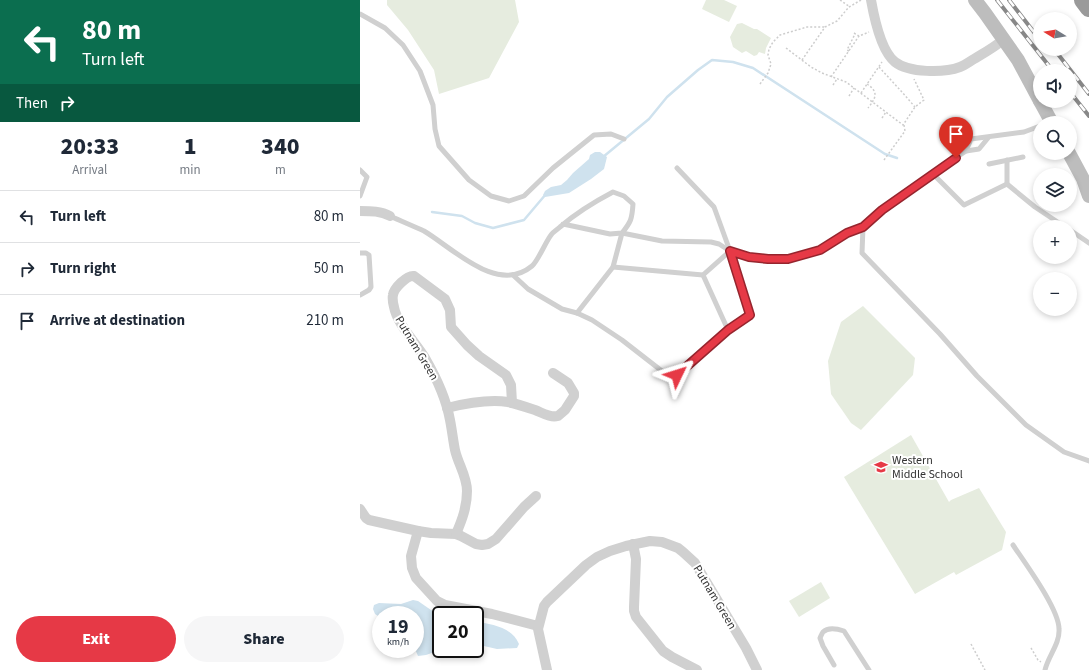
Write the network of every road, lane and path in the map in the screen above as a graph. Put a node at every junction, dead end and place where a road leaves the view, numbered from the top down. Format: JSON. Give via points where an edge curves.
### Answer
{"nodes":[{"id":1,"x":840,"y":0,"type":"edge"},
{"id":2,"x":861,"y":0,"type":"edge"},
{"id":3,"x":871,"y":0,"type":"edge"},
{"id":4,"x":975,"y":0,"type":"edge"},
{"id":5,"x":1083,"y":0,"type":"edge"},
{"id":6,"x":850,"y":7,"type":"junction"},
{"id":7,"x":1089,"y":8,"type":"edge"},
{"id":8,"x":360,"y":14,"type":"edge"},
{"id":9,"x":825,"y":27,"type":"junction"},
{"id":10,"x":877,"y":30,"type":"junction"},
{"id":11,"x":859,"y":36,"type":"junction"},
{"id":12,"x":1004,"y":39,"type":"junction"},
{"id":13,"x":786,"y":48,"type":"dead end"},
{"id":14,"x":844,"y":51,"type":"dead end"},
{"id":15,"x":848,"y":52,"type":"junction"},
{"id":16,"x":888,"y":54,"type":"junction"},
{"id":17,"x":802,"y":60,"type":"junction"},
{"id":18,"x":879,"y":67,"type":"junction"},
{"id":19,"x":833,"y":68,"type":"dead end"},
{"id":20,"x":915,"y":69,"type":"junction"},
{"id":21,"x":836,"y":70,"type":"junction"},
{"id":22,"x":819,"y":72,"type":"junction"},
{"id":23,"x":816,"y":76,"type":"dead end"},
{"id":24,"x":831,"y":77,"type":"junction"},
{"id":25,"x":837,"y":79,"type":"junction"},
{"id":26,"x":760,"y":84,"type":"dead end"},
{"id":27,"x":867,"y":84,"type":"junction"},
{"id":28,"x":833,"y":85,"type":"dead end"},
{"id":29,"x":854,"y":88,"type":"junction"},
{"id":30,"x":1033,"y":88,"type":"edge"},
{"id":31,"x":861,"y":93,"type":"junction"},
{"id":32,"x":849,"y":96,"type":"dead end"},
{"id":33,"x":924,"y":100,"type":"junction"},
{"id":34,"x":873,"y":102,"type":"junction"},
{"id":35,"x":926,"y":102,"type":"dead end"},
{"id":36,"x":915,"y":107,"type":"junction"},
{"id":37,"x":868,"y":108,"type":"dead end"},
{"id":38,"x":886,"y":112,"type":"junction"},
{"id":39,"x":882,"y":118,"type":"dead end"},
{"id":40,"x":903,"y":125,"type":"junction"},
{"id":41,"x":1033,"y":129,"type":"edge"},
{"id":42,"x":988,"y":138,"type":"junction"},
{"id":43,"x":624,"y":139,"type":"dead end"},
{"id":44,"x":966,"y":151,"type":"junction"},
{"id":45,"x":1022,"y":157,"type":"dead end"},
{"id":46,"x":884,"y":160,"type":"dead end"},
{"id":47,"x":1007,"y":160,"type":"junction"},
{"id":48,"x":1073,"y":160,"type":"edge"},
{"id":49,"x":989,"y":164,"type":"dead end"},
{"id":50,"x":677,"y":168,"type":"dead end"},
{"id":51,"x":360,"y":170,"type":"edge"},
{"id":52,"x":933,"y":174,"type":"junction"},
{"id":53,"x":1086,"y":182,"type":"edge"},
{"id":54,"x":1006,"y":184,"type":"junction"},
{"id":55,"x":360,"y":196,"type":"edge"},
{"id":56,"x":1089,"y":196,"type":"edge"},
{"id":57,"x":360,"y":211,"type":"edge"},
{"id":58,"x":390,"y":216,"type":"joint"},
{"id":59,"x":1054,"y":220,"type":"edge"},
{"id":60,"x":563,"y":224,"type":"junction"},
{"id":61,"x":863,"y":227,"type":"junction"},
{"id":62,"x":622,"y":233,"type":"junction"},
{"id":63,"x":1077,"y":235,"type":"edge"},
{"id":64,"x":1089,"y":243,"type":"edge"},
{"id":65,"x":730,"y":251,"type":"junction"},
{"id":66,"x":360,"y":253,"type":"edge"},
{"id":67,"x":613,"y":268,"type":"junction"},
{"id":68,"x":513,"y":275,"type":"junction"},
{"id":69,"x":703,"y":275,"type":"junction"},
{"id":70,"x":360,"y":295,"type":"edge"},
{"id":71,"x":577,"y":313,"type":"junction"},
{"id":72,"x":728,"y":330,"type":"junction"},
{"id":73,"x":552,"y":373,"type":"dead end"},
{"id":74,"x":512,"y":403,"type":"junction"},
{"id":75,"x":447,"y":408,"type":"junction"},
{"id":76,"x":1089,"y":461,"type":"edge"},
{"id":77,"x":536,"y":496,"type":"dead end"},
{"id":78,"x":360,"y":509,"type":"edge"},
{"id":79,"x":418,"y":531,"type":"junction"},
{"id":80,"x":456,"y":534,"type":"junction"},
{"id":81,"x":633,"y":544,"type":"junction"},
{"id":82,"x":1013,"y":545,"type":"dead end"},
{"id":83,"x":538,"y":626,"type":"junction"},
{"id":84,"x":971,"y":644,"type":"dead end"},
{"id":85,"x":1031,"y":648,"type":"dead end"},
{"id":86,"x":834,"y":665,"type":"dead end"},
{"id":87,"x":1045,"y":668,"type":"edge"},
{"id":88,"x":547,"y":670,"type":"edge"},
{"id":89,"x":697,"y":670,"type":"edge"},
{"id":90,"x":757,"y":670,"type":"edge"},
{"id":91,"x":869,"y":670,"type":"edge"},
{"id":92,"x":985,"y":670,"type":"edge"}],
"edges":[{"from":1,"to":6,"type":"path"},
{"from":2,"to":6,"type":"path"},
{"from":3,"to":10,"type":"street"},
{"from":4,"to":12,"type":"main road"},
{"from":5,"to":7,"type":"highway"},
{"from":6,"to":9,"type":"path","via":[[838,21]]},
{"from":8,"to":43,"type":"lane","via":[[385,28],[404,44],[420,71],[433,105],[439,146],[469,180],[491,196],[509,201],[524,196],[553,168],[594,135],[611,134]]},
{"from":9,"to":17,"type":"path"},
{"from":9,"to":26,"type":"path","via":[[807,27],[780,35],[769,49],[771,64]]},
{"from":10,"to":11,"type":"path"},
{"from":10,"to":16,"type":"street"},
{"from":11,"to":15,"type":"path"},
{"from":11,"to":15,"type":"path","via":[[855,34]]},
{"from":12,"to":20,"type":"street","via":[[961,67],[935,71]]},
{"from":12,"to":30,"type":"main road"},
{"from":13,"to":17,"type":"path"},
{"from":14,"to":15,"type":"path"},
{"from":15,"to":21,"type":"path"},
{"from":16,"to":18,"type":"path"},
{"from":16,"to":20,"type":"street","via":[[894,62]]},
{"from":17,"to":22,"type":"path"},
{"from":18,"to":27,"type":"path"},
{"from":18,"to":36,"type":"path"},
{"from":19,"to":21,"type":"path"},
{"from":20,"to":33,"type":"path","via":[[914,79]]},
{"from":21,"to":24,"type":"path"},
{"from":22,"to":23,"type":"path"},
{"from":22,"to":24,"type":"path"},
{"from":24,"to":25,"type":"path"},
{"from":25,"to":28,"type":"path"},
{"from":25,"to":29,"type":"path"},
{"from":27,"to":31,"type":"path"},
{"from":27,"to":34,"type":"path","via":[[875,93]]},
{"from":29,"to":31,"type":"path"},
{"from":29,"to":32,"type":"path"},
{"from":31,"to":34,"type":"path"},
{"from":33,"to":35,"type":"path"},
{"from":33,"to":36,"type":"path"},
{"from":34,"to":37,"type":"path"},
{"from":34,"to":38,"type":"path"},
{"from":36,"to":40,"type":"path"},
{"from":38,"to":39,"type":"path"},
{"from":38,"to":40,"type":"path"},
{"from":40,"to":46,"type":"path","via":[[905,131]]},
{"from":41,"to":42,"type":"lane"},
{"from":42,"to":44,"type":"lane","via":[[979,149]]},
{"from":42,"to":44,"type":"lane","via":[[971,140]]},
{"from":44,"to":52,"type":"lane"},
{"from":45,"to":47,"type":"lane"},
{"from":47,"to":49,"type":"lane"},
{"from":47,"to":54,"type":"lane"},
{"from":48,"to":53,"type":"main road"},
{"from":50,"to":65,"type":"lane","via":[[714,207]]},
{"from":51,"to":55,"type":"lane","via":[[367,177]]},
{"from":52,"to":54,"type":"lane","via":[[964,205]]},
{"from":52,"to":61,"type":"lane","via":[[882,210]]},
{"from":53,"to":56,"type":"main road"},
{"from":54,"to":59,"type":"lane"},
{"from":57,"to":58,"type":"street"},
{"from":58,"to":68,"type":"lane","via":[[423,231],[472,265],[496,274]]},
{"from":60,"to":62,"type":"lane","via":[[610,234]]},
{"from":60,"to":62,"type":"lane","via":[[582,209],[613,192],[624,196],[633,204],[632,218]]},
{"from":60,"to":68,"type":"lane","via":[[551,234],[533,266]]},
{"from":61,"to":65,"type":"lane","via":[[847,233],[820,250],[788,259],[749,257]]},
{"from":61,"to":76,"type":"lane","via":[[862,254],[977,376],[1026,425],[1064,452]]},
{"from":62,"to":65,"type":"lane","via":[[662,241],[711,242]]},
{"from":62,"to":67,"type":"lane"},
{"from":63,"to":64,"type":"lane"},
{"from":65,"to":69,"type":"lane"},
{"from":65,"to":72,"type":"lane","via":[[750,315]]},
{"from":66,"to":70,"type":"lane","via":[[369,255],[371,287]]},
{"from":67,"to":69,"type":"lane"},
{"from":67,"to":71,"type":"lane"},
{"from":68,"to":71,"type":"lane","via":[[528,289],[562,309]]},
{"from":69,"to":72,"type":"lane"},
{"from":71,"to":72,"type":"lane","via":[[622,340],[667,375],[677,375]]},
{"from":73,"to":74,"type":"street","via":[[568,383],[574,393],[561,415],[550,417]]},
{"from":74,"to":75,"type":"street","via":[[495,401]]},
{"from":74,"to":75,"type":"street","name":"Putnam Green","via":[[511,385],[506,375],[479,356],[453,329],[449,306],[443,297],[411,276],[394,291],[394,307],[398,319],[438,382]]},
{"from":75,"to":80,"type":"street","name":"Putnam Green","via":[[455,450],[467,483],[465,511]]},
{"from":77,"to":80,"type":"street","via":[[492,543],[479,545]]},
{"from":78,"to":79,"type":"street","via":[[369,520]]},
{"from":79,"to":80,"type":"street"},
{"from":79,"to":83,"type":"street","via":[[411,556],[412,568],[416,578],[438,601],[445,605]]},
{"from":81,"to":83,"type":"street","name":"Putnam Green","via":[[604,554],[586,565],[547,602]]},
{"from":81,"to":89,"type":"street","via":[[636,559],[635,615],[663,650]]},
{"from":81,"to":90,"type":"street","name":"Putnam Green","via":[[658,541],[678,548],[692,559]]},
{"from":82,"to":87,"type":"lane","via":[[1055,611],[1060,629],[1056,646]]},
{"from":83,"to":88,"type":"street","name":"Putnam Green"},
{"from":84,"to":92,"type":"path"},
{"from":85,"to":87,"type":"path"},
{"from":86,"to":91,"type":"lane","via":[[820,638],[829,629],[844,631]]}]}
